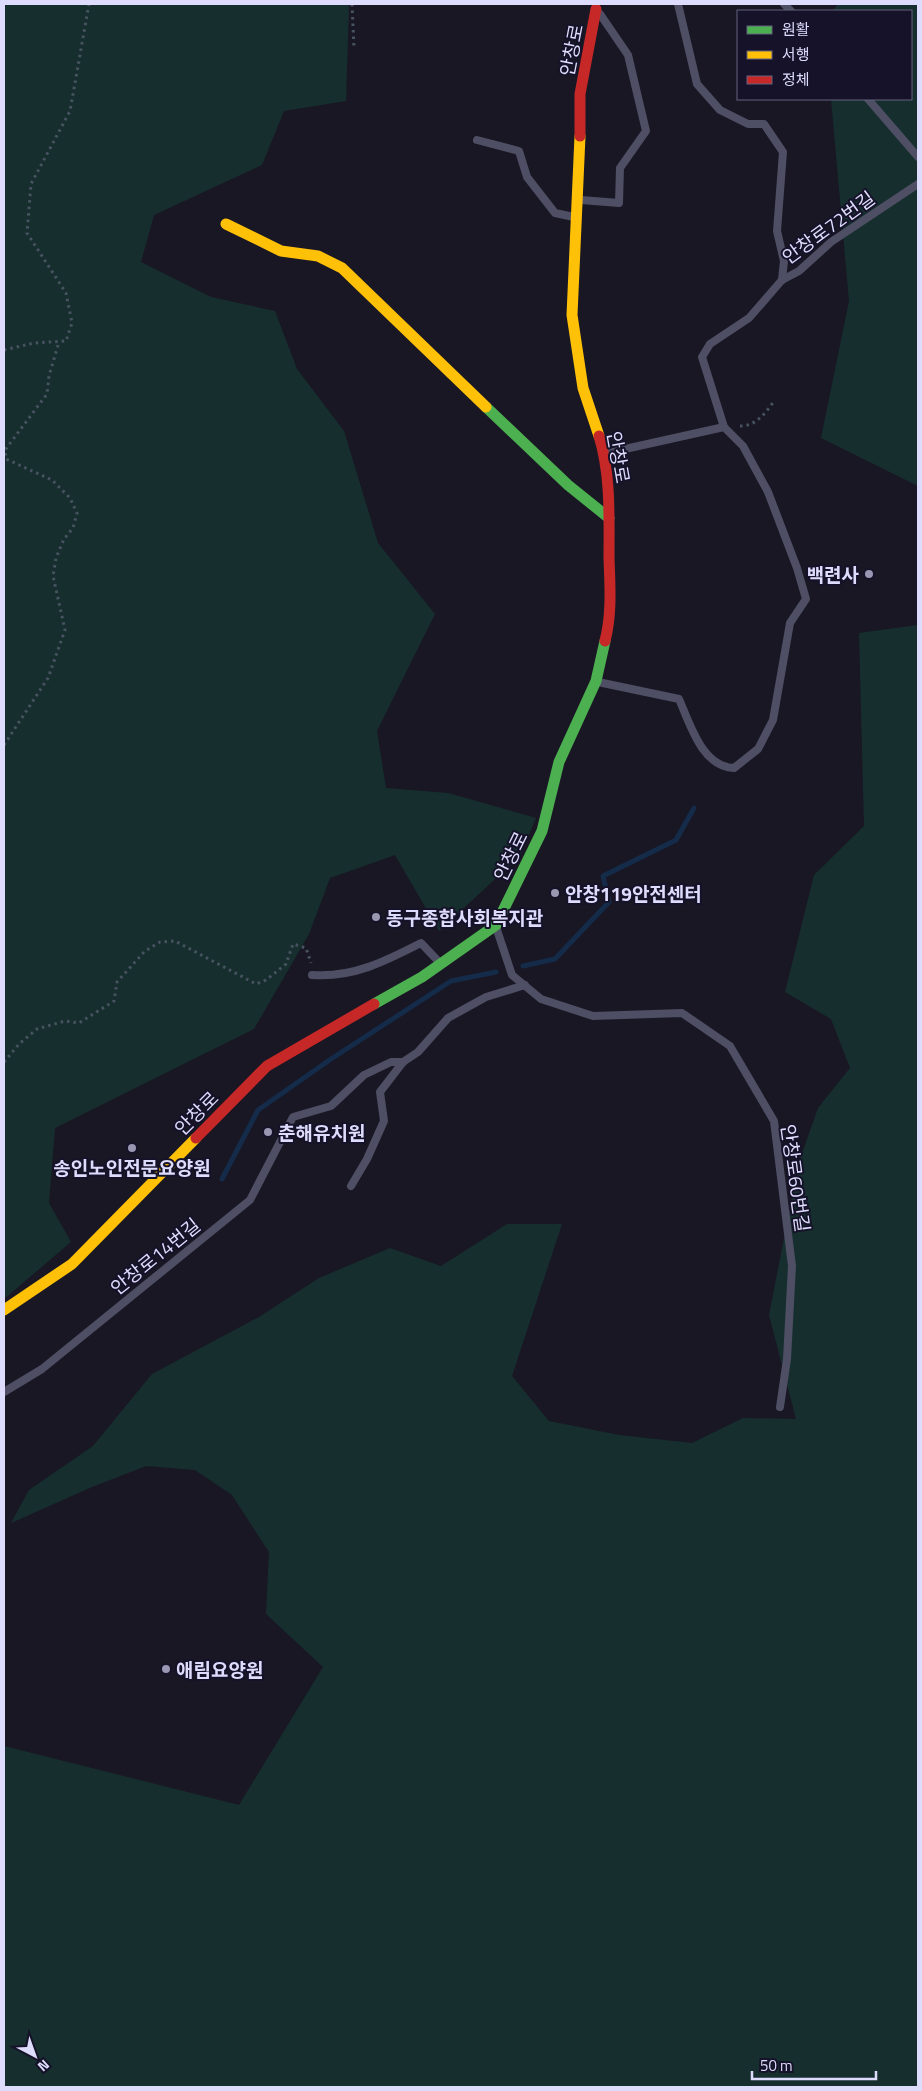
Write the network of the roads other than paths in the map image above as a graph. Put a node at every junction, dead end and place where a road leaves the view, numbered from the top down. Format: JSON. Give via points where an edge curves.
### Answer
{"nodes":[{"id":1,"x":678,"y":4,"type":"edge"},
{"id":2,"x":595,"y":7,"type":"edge"},
{"id":3,"x":869,"y":100,"type":"edge"},
{"id":4,"x":477,"y":140,"type":"dead end"},
{"id":5,"x":918,"y":157,"type":"edge"},
{"id":6,"x":918,"y":184,"type":"edge"},
{"id":7,"x":578,"y":200,"type":"junction"},
{"id":8,"x":576,"y":218,"type":"junction"},
{"id":9,"x":226,"y":224,"type":"dead end"},
{"id":10,"x":782,"y":280,"type":"junction"},
{"id":11,"x":724,"y":427,"type":"junction"},
{"id":12,"x":604,"y":453,"type":"junction"},
{"id":13,"x":609,"y":518,"type":"junction"},
{"id":14,"x":596,"y":681,"type":"junction"},
{"id":15,"x":496,"y":925,"type":"junction"},
{"id":16,"x":440,"y":964,"type":"junction"},
{"id":17,"x":312,"y":975,"type":"road end"},
{"id":18,"x":525,"y":986,"type":"junction"},
{"id":19,"x":403,"y":1062,"type":"junction"},
{"id":20,"x":351,"y":1186,"type":"dead end"},
{"id":21,"x":4,"y":1310,"type":"edge"},
{"id":22,"x":4,"y":1392,"type":"edge"},
{"id":23,"x":780,"y":1407,"type":"dead end"}],
"edges":[{"from":1,"to":10,"type":"lane","name":"안창로72번길","via":[[697,84],[720,110],[748,124],[764,124],[783,152],[777,231],[784,262]]},
{"from":2,"to":7,"type":"street","name":"안창로","via":[[580,94]]},
{"from":2,"to":7,"type":"lane","via":[[628,55],[646,131],[620,168],[620,203]]},
{"from":3,"to":5,"type":"lane"},
{"from":4,"to":8,"type":"lane","via":[[520,150],[527,177],[555,213]]},
{"from":6,"to":10,"type":"lane","name":"안창로72번길","via":[[831,242],[799,271]]},
{"from":7,"to":8,"type":"street","name":"안창로"},
{"from":8,"to":12,"type":"street","name":"안창로","via":[[572,315],[583,388]]},
{"from":9,"to":13,"type":"street","via":[[281,251],[318,256],[342,268],[568,485]]},
{"from":10,"to":11,"type":"lane","name":"안창로72번길","via":[[749,318],[710,344],[702,357]]},
{"from":11,"to":12,"type":"lane"},
{"from":11,"to":14,"type":"lane","name":"안창로72번길","via":[[743,446],[768,492],[806,599],[790,624],[773,720],[758,749],[734,768],[724,768],[712,760],[698,742],[679,699]]},
{"from":12,"to":13,"type":"street","name":"안창로"},
{"from":13,"to":14,"type":"street","name":"안창로","via":[[610,621]]},
{"from":14,"to":15,"type":"street","name":"안창로","via":[[559,762],[542,831]]},
{"from":15,"to":16,"type":"street","name":"안창로"},
{"from":15,"to":18,"type":"lane","name":"안창로60번길","via":[[512,975]]},
{"from":16,"to":17,"type":"lane","via":[[421,943],[381,964],[332,976]]},
{"from":16,"to":21,"type":"street","name":"안창로","via":[[268,1066],[72,1264]]},
{"from":18,"to":19,"type":"lane","via":[[486,997],[448,1018],[418,1052]]},
{"from":18,"to":23,"type":"lane","name":"안창로60번길","via":[[541,1000],[593,1016],[682,1013],[730,1046],[774,1121],[792,1266],[788,1359]]},
{"from":19,"to":20,"type":"lane","via":[[380,1092],[384,1120]]},
{"from":19,"to":22,"type":"lane","name":"안창로14번길","via":[[391,1062],[364,1075],[331,1106],[293,1116],[250,1200],[42,1370]]}]}
